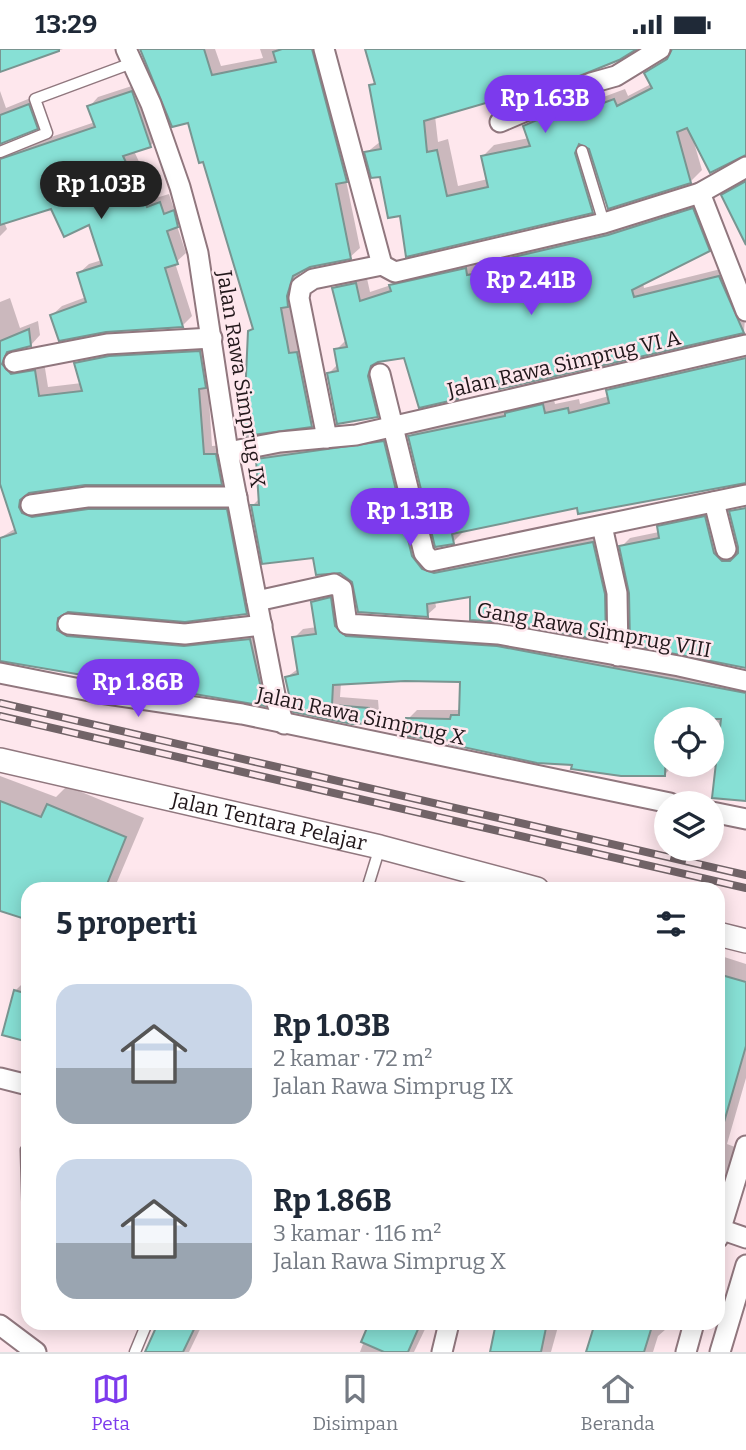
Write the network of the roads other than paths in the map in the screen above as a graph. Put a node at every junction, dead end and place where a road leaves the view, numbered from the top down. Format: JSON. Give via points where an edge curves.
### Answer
{"nodes":[{"id":1,"x":660,"y":49,"type":"edge"},
{"id":2,"x":129,"y":56,"type":"edge"},
{"id":3,"x":330,"y":66,"type":"edge"},
{"id":4,"x":500,"y":122,"type":"dead end"},
{"id":5,"x":582,"y":151,"type":"dead end"},
{"id":6,"x":0,"y":152,"type":"edge"},
{"id":7,"x":746,"y":167,"type":"edge"},
{"id":8,"x":700,"y":193,"type":"junction"},
{"id":9,"x":604,"y":223,"type":"junction"},
{"id":10,"x":382,"y":265,"type":"junction"},
{"id":11,"x":746,"y":311,"type":"edge"},
{"id":12,"x":212,"y":338,"type":"junction"},
{"id":13,"x":746,"y":345,"type":"edge"},
{"id":14,"x":14,"y":362,"type":"dead end"},
{"id":15,"x":380,"y":374,"type":"dead end"},
{"id":16,"x":393,"y":428,"type":"junction"},
{"id":17,"x":327,"y":438,"type":"junction"},
{"id":18,"x":228,"y":452,"type":"junction"},
{"id":19,"x":746,"y":495,"type":"edge"},
{"id":20,"x":237,"y":497,"type":"junction"},
{"id":21,"x":713,"y":502,"type":"junction"},
{"id":22,"x":31,"y":505,"type":"dead end"},
{"id":23,"x":602,"y":526,"type":"junction"},
{"id":24,"x":726,"y":549,"type":"dead end"},
{"id":25,"x":257,"y":601,"type":"junction"},
{"id":26,"x":68,"y":624,"type":"dead end"},
{"id":27,"x":262,"y":625,"type":"junction"},
{"id":28,"x":618,"y":656,"type":"junction"},
{"id":29,"x":0,"y":673,"type":"edge"},
{"id":30,"x":746,"y":681,"type":"edge"},
{"id":31,"x":284,"y":724,"type":"junction"},
{"id":32,"x":0,"y":760,"type":"edge"},
{"id":33,"x":654,"y":800,"type":"edge"},
{"id":34,"x":724,"y":814,"type":"edge"},
{"id":35,"x":746,"y":819,"type":"edge"},
{"id":36,"x":380,"y":847,"type":"junction"},
{"id":37,"x":369,"y":882,"type":"edge"},
{"id":38,"x":511,"y":882,"type":"edge"},
{"id":39,"x":725,"y":936,"type":"edge"},
{"id":40,"x":746,"y":941,"type":"edge"},
{"id":41,"x":0,"y":1078,"type":"edge"},
{"id":42,"x":21,"y":1082,"type":"edge"},
{"id":43,"x":746,"y":1146,"type":"edge"},
{"id":44,"x":725,"y":1214,"type":"edge"},
{"id":45,"x":725,"y":1235,"type":"edge"},
{"id":46,"x":746,"y":1238,"type":"edge"},
{"id":47,"x":746,"y":1265,"type":"edge"},
{"id":48,"x":725,"y":1311,"type":"edge"},
{"id":49,"x":0,"y":1325,"type":"edge"},
{"id":50,"x":144,"y":1330,"type":"edge"},
{"id":51,"x":447,"y":1330,"type":"edge"},
{"id":52,"x":692,"y":1330,"type":"edge"},
{"id":53,"x":722,"y":1330,"type":"edge"},
{"id":54,"x":36,"y":1352,"type":"edge"},
{"id":55,"x":135,"y":1352,"type":"edge"},
{"id":56,"x":442,"y":1352,"type":"edge"},
{"id":57,"x":686,"y":1352,"type":"edge"},
{"id":58,"x":720,"y":1352,"type":"edge"}],
"edges":[{"from":1,"to":4,"type":"street","via":[[616,76]]},
{"from":2,"to":6,"type":"lane","via":[[34,99],[47,134]]},
{"from":2,"to":12,"type":"street","name":"Jalan Rawa Simprug IX","via":[[180,187],[198,253]]},
{"from":3,"to":10,"type":"street"},
{"from":5,"to":9,"type":"lane"},
{"from":7,"to":8,"type":"street"},
{"from":8,"to":9,"type":"street"},
{"from":8,"to":11,"type":"street"},
{"from":9,"to":10,"type":"street","via":[[396,272]]},
{"from":10,"to":17,"type":"street","via":[[313,279],[301,287],[299,298]]},
{"from":12,"to":14,"type":"street","via":[[107,345]]},
{"from":12,"to":18,"type":"street","name":"Jalan Rawa Simprug IX"},
{"from":13,"to":16,"type":"street","name":"Jalan Rawa Simprug VI A"},
{"from":15,"to":16,"type":"street"},
{"from":16,"to":17,"type":"street","name":"Jalan Rawa Simprug VI A"},
{"from":16,"to":23,"type":"street","via":[[427,558],[435,561]]},
{"from":17,"to":18,"type":"street","name":"Jalan Rawa Simprug VI A"},
{"from":18,"to":20,"type":"street","name":"Jalan Rawa Simprug IX"},
{"from":19,"to":21,"type":"street"},
{"from":20,"to":22,"type":"street","via":[[88,498]]},
{"from":20,"to":25,"type":"street","name":"Jalan Rawa Simprug IX"},
{"from":21,"to":23,"type":"street"},
{"from":21,"to":24,"type":"street"},
{"from":23,"to":28,"type":"street","via":[[617,593]]},
{"from":25,"to":27,"type":"street","name":"Jalan Rawa Simprug IX"},
{"from":25,"to":28,"type":"street","name":"Gang Rawa Simprug VIII","via":[[334,584],[342,589],[347,624],[498,634]]},
{"from":26,"to":27,"type":"street","via":[[185,634]]},
{"from":27,"to":31,"type":"street","name":"Jalan Rawa Simprug IX"},
{"from":28,"to":30,"type":"street","name":"Gang Rawa Simprug VIII"},
{"from":29,"to":31,"type":"street","name":"Jalan Rawa Simprug X"},
{"from":31,"to":33,"type":"street","name":"Jalan Rawa Simprug X"},
{"from":32,"to":36,"type":"street","name":"Jalan Tentara Pelajar"},
{"from":34,"to":35,"type":"street"},
{"from":36,"to":37,"type":"lane"},
{"from":36,"to":38,"type":"street","name":"Jalan Tentara Pelajar"},
{"from":39,"to":40,"type":"street"},
{"from":41,"to":42,"type":"street"},
{"from":43,"to":44,"type":"street"},
{"from":45,"to":46,"type":"street"},
{"from":47,"to":48,"type":"street"},
{"from":49,"to":54,"type":"street"},
{"from":50,"to":55,"type":"lane"},
{"from":51,"to":56,"type":"street"},
{"from":52,"to":57,"type":"street"},
{"from":53,"to":58,"type":"street"}]}
